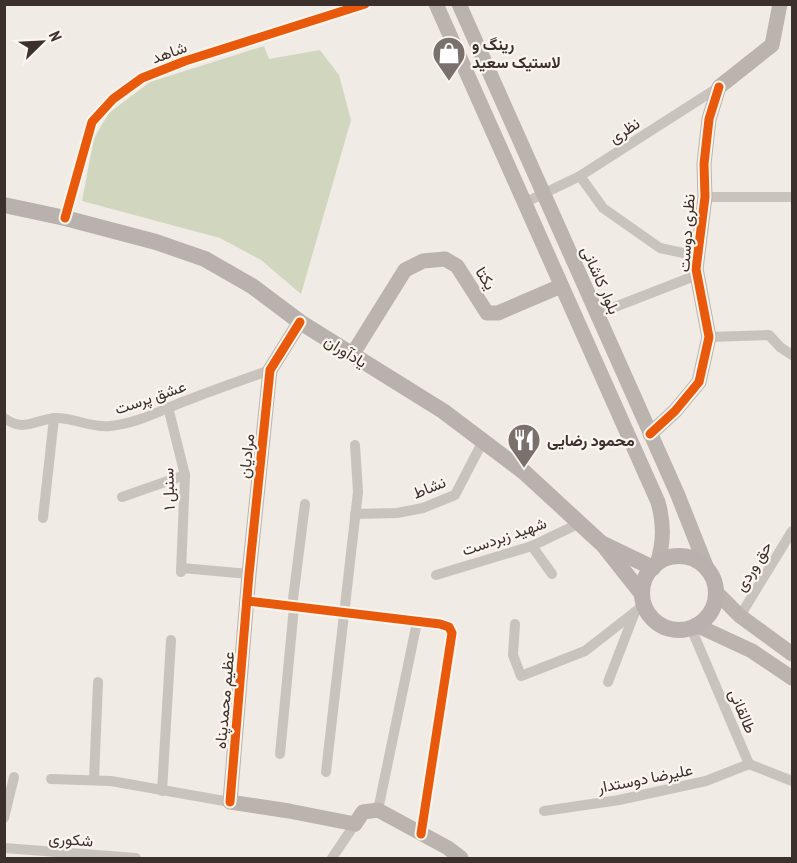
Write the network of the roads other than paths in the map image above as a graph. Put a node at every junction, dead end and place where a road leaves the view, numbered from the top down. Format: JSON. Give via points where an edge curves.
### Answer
{"nodes":[{"id":1,"x":365,"y":4,"type":"edge"},
{"id":2,"x":436,"y":4,"type":"edge"},
{"id":3,"x":459,"y":4,"type":"edge"},
{"id":4,"x":780,"y":4,"type":"edge"},
{"id":5,"x":719,"y":87,"type":"junction"},
{"id":6,"x":580,"y":176,"type":"junction"},
{"id":7,"x":543,"y":194,"type":"junction"},
{"id":8,"x":792,"y":196,"type":"edge"},
{"id":9,"x":705,"y":197,"type":"junction"},
{"id":10,"x":524,"y":203,"type":"junction"},
{"id":11,"x":4,"y":205,"type":"edge"},
{"id":12,"x":65,"y":218,"type":"junction"},
{"id":13,"x":697,"y":256,"type":"junction"},
{"id":14,"x":697,"y":275,"type":"junction"},
{"id":15,"x":561,"y":286,"type":"junction"},
{"id":16,"x":597,"y":314,"type":"junction"},
{"id":17,"x":300,"y":322,"type":"junction"},
{"id":18,"x":709,"y":337,"type":"junction"},
{"id":19,"x":352,"y":355,"type":"junction"},
{"id":20,"x":792,"y":355,"type":"edge"},
{"id":21,"x":270,"y":370,"type":"junction"},
{"id":22,"x":168,"y":407,"type":"junction"},
{"id":23,"x":4,"y":418,"type":"edge"},
{"id":24,"x":54,"y":418,"type":"junction"},
{"id":25,"x":650,"y":434,"type":"junction"},
{"id":26,"x":483,"y":441,"type":"junction"},
{"id":27,"x":356,"y":446,"type":"dead end"},
{"id":28,"x":185,"y":475,"type":"junction"},
{"id":29,"x":122,"y":497,"type":"dead end"},
{"id":30,"x":305,"y":504,"type":"dead end"},
{"id":31,"x":355,"y":514,"type":"junction"},
{"id":32,"x":43,"y":518,"type":"dead end"},
{"id":33,"x":580,"y":523,"type":"junction"},
{"id":34,"x":792,"y":531,"type":"edge"},
{"id":35,"x":601,"y":543,"type":"junction"},
{"id":36,"x":532,"y":546,"type":"junction"},
{"id":37,"x":655,"y":566,"type":"junction"},
{"id":38,"x":708,"y":571,"type":"junction"},
{"id":39,"x":249,"y":574,"type":"junction"},
{"id":40,"x":552,"y":574,"type":"dead end"},
{"id":41,"x":436,"y":575,"type":"dead end"},
{"id":42,"x":716,"y":592,"type":"junction"},
{"id":43,"x":247,"y":601,"type":"junction"},
{"id":44,"x":640,"y":604,"type":"junction"},
{"id":45,"x":293,"y":607,"type":"junction"},
{"id":46,"x":343,"y":613,"type":"junction"},
{"id":47,"x":740,"y":616,"type":"junction"},
{"id":48,"x":417,"y":622,"type":"junction"},
{"id":49,"x":515,"y":624,"type":"dead end"},
{"id":50,"x":693,"y":627,"type":"junction"},
{"id":51,"x":171,"y":640,"type":"dead end"},
{"id":52,"x":792,"y":654,"type":"edge"},
{"id":53,"x":792,"y":678,"type":"edge"},
{"id":54,"x":98,"y":682,"type":"dead end"},
{"id":55,"x":608,"y":682,"type":"dead end"},
{"id":56,"x":280,"y":754,"type":"dead end"},
{"id":57,"x":749,"y":764,"type":"junction"},
{"id":58,"x":326,"y":772,"type":"dead end"},
{"id":59,"x":14,"y":777,"type":"dead end"},
{"id":60,"x":51,"y":779,"type":"dead end"},
{"id":61,"x":94,"y":780,"type":"junction"},
{"id":62,"x":792,"y":781,"type":"edge"},
{"id":63,"x":162,"y":790,"type":"junction"},
{"id":64,"x":230,"y":802,"type":"junction"},
{"id":65,"x":378,"y":810,"type":"junction"},
{"id":66,"x":543,"y":811,"type":"dead end"},
{"id":67,"x":4,"y":818,"type":"edge"},
{"id":68,"x":355,"y":824,"type":"junction"},
{"id":69,"x":421,"y":834,"type":"junction"},
{"id":70,"x":4,"y":848,"type":"edge"},
{"id":71,"x":136,"y":858,"type":"edge"},
{"id":72,"x":332,"y":858,"type":"edge"},
{"id":73,"x":461,"y":858,"type":"edge"}],
"edges":[{"from":1,"to":12,"type":"street","name":"شاهد","via":[[142,78],[113,99],[92,122]]},
{"from":2,"to":10,"type":"street"},
{"from":3,"to":7,"type":"street","name":"بلوار کاشانی"},
{"from":4,"to":5,"type":"street","via":[[772,45]]},
{"from":5,"to":6,"type":"street","name":"نظری"},
{"from":5,"to":9,"type":"street","name":"نظری دوست","via":[[709,119]]},
{"from":6,"to":7,"type":"street","name":"نظری"},
{"from":6,"to":13,"type":"street","via":[[603,208],[660,248]]},
{"from":7,"to":10,"type":"street","name":"نظری"},
{"from":7,"to":16,"type":"street","name":"بلوار کاشانی"},
{"from":8,"to":9,"type":"street"},
{"from":9,"to":13,"type":"street","name":"نظری دوست"},
{"from":10,"to":15,"type":"street"},
{"from":11,"to":12,"type":"main road","name":"یادآوران"},
{"from":12,"to":17,"type":"main road","name":"یادآوران","via":[[205,259],[252,286]]},
{"from":13,"to":14,"type":"street","name":"نظری دوست"},
{"from":14,"to":16,"type":"street"},
{"from":14,"to":18,"type":"street","name":"نظری دوست"},
{"from":15,"to":19,"type":"street","name":"یکتا","via":[[498,313],[487,313],[458,266],[445,260],[423,261],[405,270]]},
{"from":15,"to":37,"type":"street","via":[[658,502],[663,533]]},
{"from":16,"to":25,"type":"street","name":"بلوار کاشانی"},
{"from":17,"to":19,"type":"main road","name":"یادآوران"},
{"from":17,"to":21,"type":"street","name":"مرادیان"},
{"from":18,"to":20,"type":"street","via":[[769,335]]},
{"from":18,"to":25,"type":"street","name":"نظری دوست","via":[[699,382]]},
{"from":19,"to":26,"type":"main road","name":"یادآوران","via":[[443,411]]},
{"from":21,"to":22,"type":"street","name":"عشق پرست"},
{"from":21,"to":39,"type":"street","name":"مرادیان"},
{"from":22,"to":24,"type":"street","name":"عشق پرست","via":[[111,426]]},
{"from":22,"to":28,"type":"street","name":"سنبل ۱"},
{"from":23,"to":24,"type":"street","name":"عشق پرست","via":[[26,426]]},
{"from":24,"to":32,"type":"street"},
{"from":25,"to":38,"type":"street","name":"بلوار کاشانی"},
{"from":26,"to":31,"type":"street","name":"نشاط","via":[[455,495],[397,513]]},
{"from":26,"to":33,"type":"main road","name":"یادآوران"},
{"from":27,"to":31,"type":"street"},
{"from":28,"to":29,"type":"street"},
{"from":28,"to":39,"type":"street","name":"سنبل ۱","via":[[182,570]]},
{"from":30,"to":45,"type":"street"},
{"from":31,"to":46,"type":"street"},
{"from":33,"to":35,"type":"main road","name":"یادآوران"},
{"from":33,"to":36,"type":"street","name":"شهید زبردست"},
{"from":34,"to":47,"type":"street","name":"حق وردی"},
{"from":35,"to":37,"type":"main road","name":"یادآوران"},
{"from":35,"to":44,"type":"main road"},
{"from":36,"to":40,"type":"street"},
{"from":36,"to":41,"type":"street","name":"شهید زبردست"},
{"from":37,"to":38,"type":"main road","via":[[678,556],[700,563]]},
{"from":37,"to":44,"type":"main road","via":[[644,582]]},
{"from":38,"to":42,"type":"main road"},
{"from":39,"to":43,"type":"street","name":"مرادیان"},
{"from":42,"to":47,"type":"street"},
{"from":42,"to":50,"type":"main road","via":[[709,614]]},
{"from":43,"to":45,"type":"street"},
{"from":43,"to":64,"type":"street","name":"عظیم محمدپناه"},
{"from":44,"to":49,"type":"street","via":[[585,651],[520,676],[513,655]]},
{"from":44,"to":50,"type":"main road","via":[[668,628]]},
{"from":44,"to":55,"type":"street"},
{"from":45,"to":46,"type":"street"},
{"from":45,"to":56,"type":"street"},
{"from":46,"to":48,"type":"street"},
{"from":46,"to":58,"type":"street"},
{"from":47,"to":52,"type":"street"},
{"from":48,"to":65,"type":"street"},
{"from":48,"to":69,"type":"street","via":[[440,624],[452,633]]},
{"from":50,"to":53,"type":"street","via":[[752,651]]},
{"from":50,"to":57,"type":"street","name":"طالقانی"},
{"from":51,"to":63,"type":"street"},
{"from":54,"to":61,"type":"street"},
{"from":57,"to":62,"type":"street"},
{"from":57,"to":66,"type":"street","name":"علیرضا دوستدار","via":[[706,781]]},
{"from":59,"to":67,"type":"street"},
{"from":60,"to":61,"type":"street"},
{"from":61,"to":63,"type":"street"},
{"from":63,"to":64,"type":"street"},
{"from":64,"to":68,"type":"street"},
{"from":65,"to":68,"type":"street","via":[[363,812]]},
{"from":65,"to":69,"type":"street"},
{"from":68,"to":72,"type":"street"},
{"from":69,"to":73,"type":"street"},
{"from":70,"to":71,"type":"street","name":"شکوری"}]}
